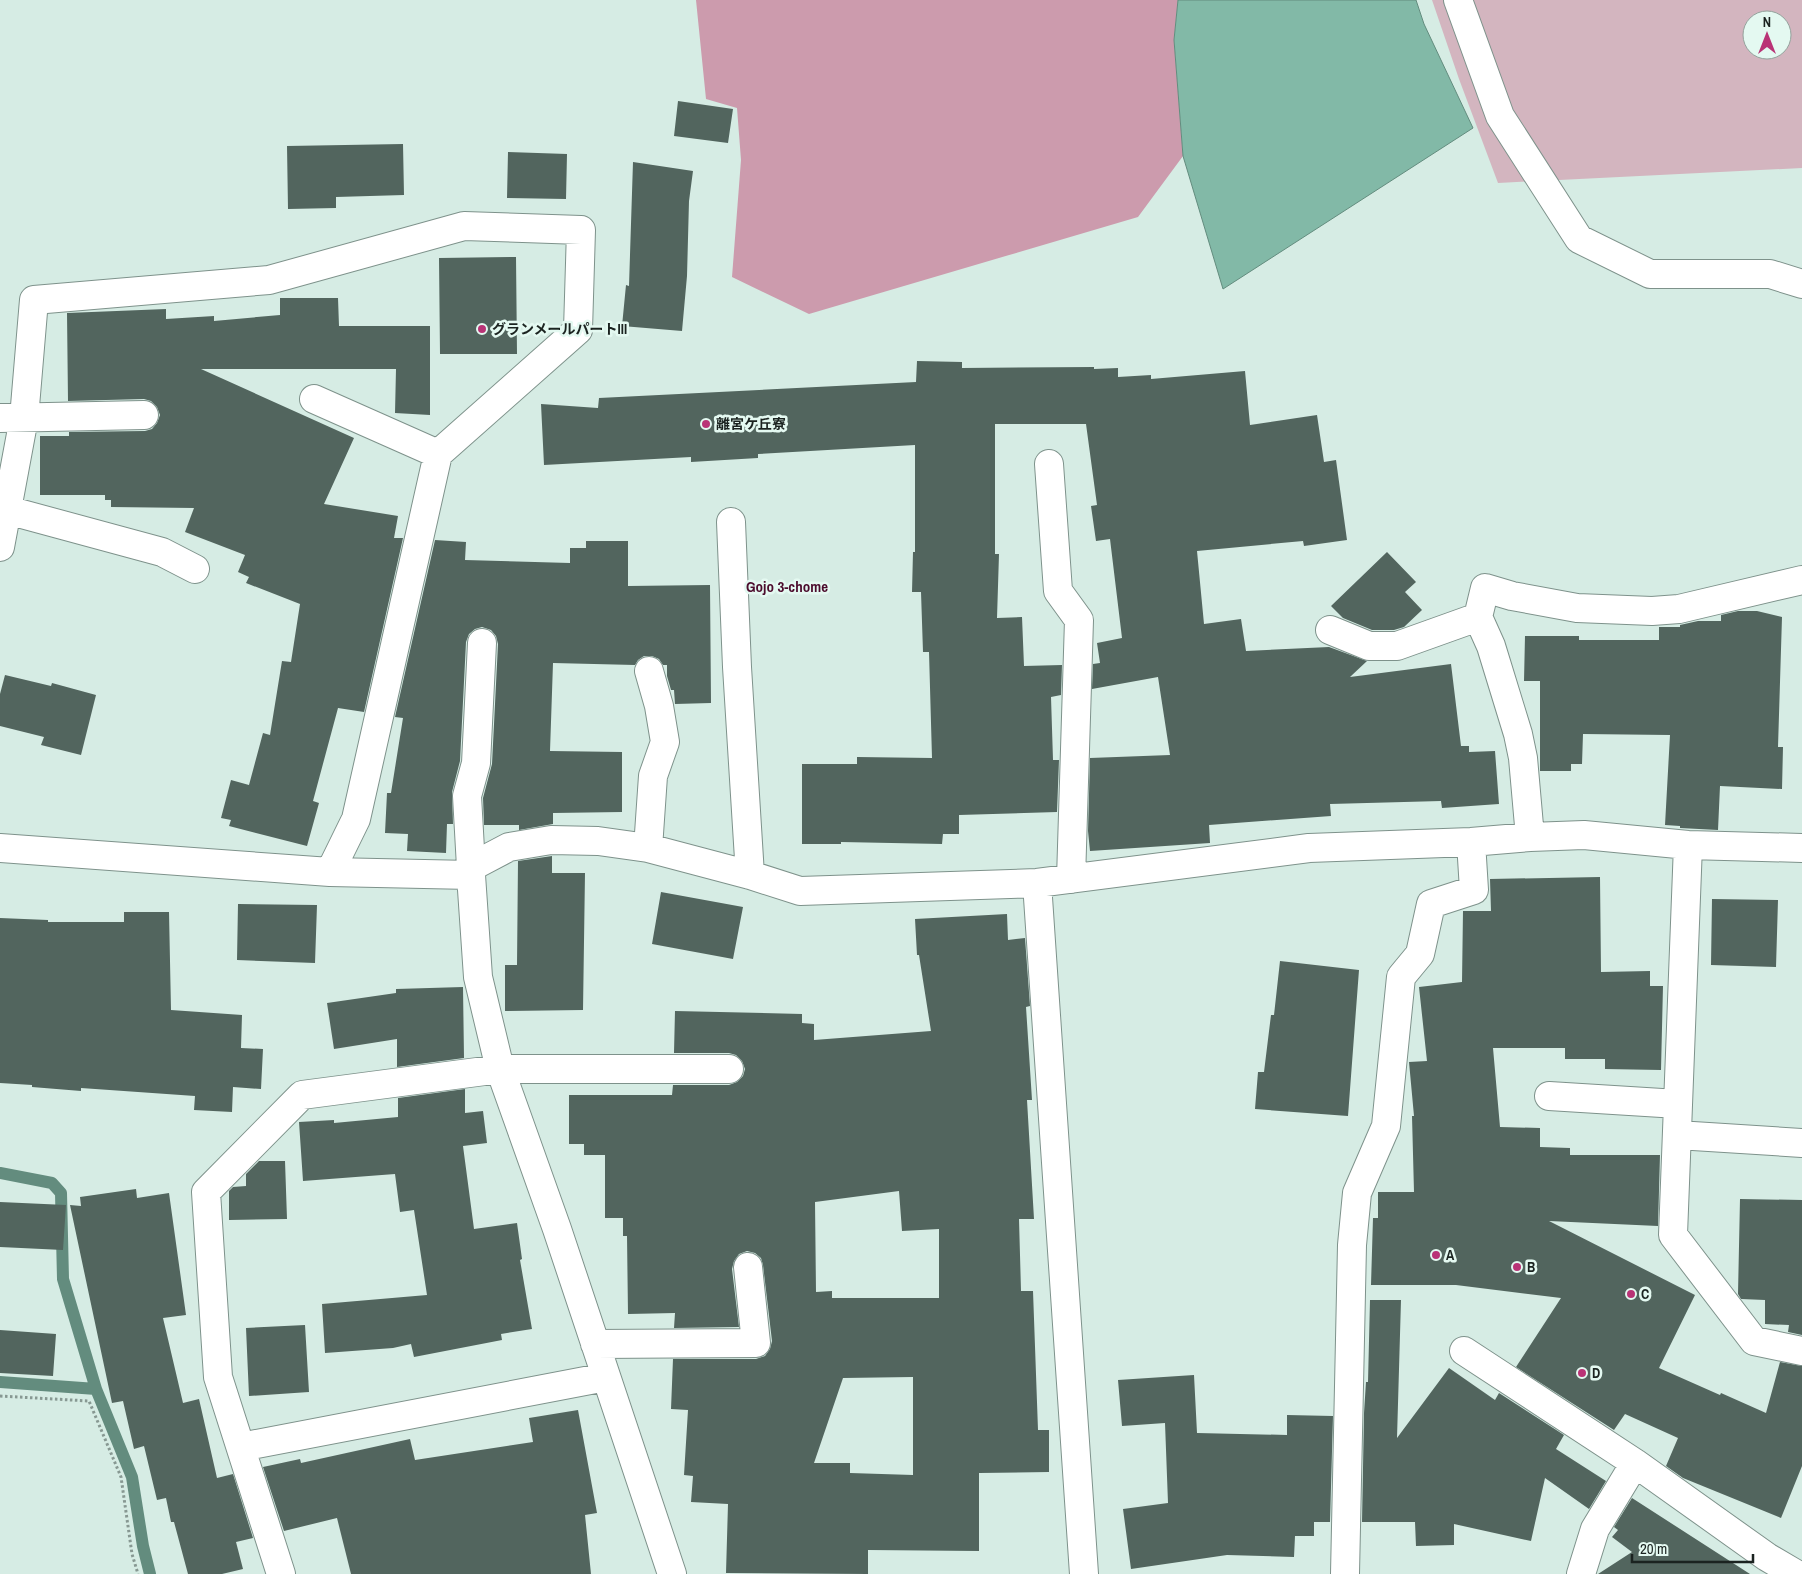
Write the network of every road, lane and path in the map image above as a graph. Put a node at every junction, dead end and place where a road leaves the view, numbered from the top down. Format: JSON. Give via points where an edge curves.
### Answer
{"nodes":[{"id":1,"x":1458,"y":0,"type":"edge"},
{"id":2,"x":1802,"y":284,"type":"edge"},
{"id":3,"x":314,"y":399,"type":"dead end"},
{"id":4,"x":144,"y":415,"type":"dead end"},
{"id":5,"x":12,"y":418,"type":"edge"},
{"id":6,"x":438,"y":454,"type":"junction"},
{"id":7,"x":1049,"y":464,"type":"dead end"},
{"id":8,"x":7,"y":510,"type":"junction"},
{"id":9,"x":731,"y":522,"type":"dead end"},
{"id":10,"x":0,"y":547,"type":"edge"},
{"id":11,"x":195,"y":569,"type":"dead end"},
{"id":12,"x":1802,"y":580,"type":"edge"},
{"id":13,"x":1478,"y":617,"type":"junction"},
{"id":14,"x":1330,"y":630,"type":"dead end"},
{"id":15,"x":482,"y":643,"type":"dead end"},
{"id":16,"x":649,"y":671,"type":"dead end"},
{"id":17,"x":1530,"y":837,"type":"junction"},
{"id":18,"x":1471,"y":842,"type":"junction"},
{"id":19,"x":1688,"y":845,"type":"junction"},
{"id":20,"x":0,"y":848,"type":"edge"},
{"id":21,"x":648,"y":848,"type":"junction"},
{"id":22,"x":1802,"y":848,"type":"edge"},
{"id":23,"x":471,"y":871,"type":"junction"},
{"id":24,"x":330,"y":872,"type":"junction"},
{"id":25,"x":750,"y":875,"type":"junction"},
{"id":26,"x":1071,"y":879,"type":"junction"},
{"id":27,"x":1037,"y":883,"type":"junction"},
{"id":28,"x":500,"y":1069,"type":"junction"},
{"id":29,"x":729,"y":1069,"type":"dead end"},
{"id":30,"x":1549,"y":1096,"type":"dead end"},
{"id":31,"x":1678,"y":1104,"type":"junction"},
{"id":32,"x":1677,"y":1135,"type":"junction"},
{"id":33,"x":1802,"y":1143,"type":"edge"},
{"id":34,"x":748,"y":1267,"type":"dead end"},
{"id":35,"x":596,"y":1344,"type":"junction"},
{"id":36,"x":1464,"y":1351,"type":"dead end"},
{"id":37,"x":1802,"y":1351,"type":"edge"},
{"id":38,"x":606,"y":1377,"type":"junction"},
{"id":39,"x":0,"y":1396,"type":"edge"},
{"id":40,"x":240,"y":1447,"type":"junction"},
{"id":41,"x":1635,"y":1463,"type":"junction"},
{"id":42,"x":138,"y":1574,"type":"edge"},
{"id":43,"x":281,"y":1574,"type":"edge"},
{"id":44,"x":672,"y":1574,"type":"edge"},
{"id":45,"x":1084,"y":1574,"type":"edge"},
{"id":46,"x":1345,"y":1574,"type":"edge"},
{"id":47,"x":1581,"y":1574,"type":"edge"},
{"id":48,"x":1796,"y":1574,"type":"edge"}],
"edges":[{"from":1,"to":2,"type":"street","via":[[1500,116],[1579,239],[1650,274],[1770,274]]},
{"from":3,"to":6,"type":"street"},
{"from":4,"to":5,"type":"street"},
{"from":5,"to":6,"type":"street","via":[[34,300],[269,280],[464,226],[581,230],[578,330]]},
{"from":5,"to":8,"type":"street"},
{"from":6,"to":24,"type":"street","via":[[356,819]]},
{"from":7,"to":26,"type":"street","via":[[1058,591],[1079,620]]},
{"from":8,"to":10,"type":"street"},
{"from":8,"to":11,"type":"street","via":[[162,552]]},
{"from":9,"to":25,"type":"street"},
{"from":12,"to":13,"type":"street","via":[[1679,609],[1652,611],[1577,608],[1485,588]]},
{"from":13,"to":14,"type":"street","via":[[1397,646],[1369,646]]},
{"from":13,"to":17,"type":"street","via":[[1491,646],[1518,734]]},
{"from":15,"to":23,"type":"street","via":[[476,763],[467,796]]},
{"from":16,"to":21,"type":"street","via":[[665,742],[653,776]]},
{"from":17,"to":18,"type":"street"},
{"from":17,"to":19,"type":"street","via":[[1584,835]]},
{"from":18,"to":26,"type":"street","via":[[1309,848]]},
{"from":18,"to":46,"type":"street","via":[[1474,890],[1431,904],[1420,954],[1401,977],[1386,1126],[1357,1193],[1352,1245]]},
{"from":19,"to":22,"type":"street"},
{"from":19,"to":31,"type":"street"},
{"from":20,"to":24,"type":"street"},
{"from":21,"to":23,"type":"street","via":[[598,841],[550,840],[509,847]]},
{"from":21,"to":25,"type":"street"},
{"from":23,"to":24,"type":"street"},
{"from":23,"to":28,"type":"street","via":[[478,977]]},
{"from":25,"to":27,"type":"street","via":[[800,891]]},
{"from":26,"to":27,"type":"street"},
{"from":27,"to":45,"type":"street"},
{"from":28,"to":29,"type":"street"},
{"from":28,"to":35,"type":"street"},
{"from":28,"to":40,"type":"street","via":[[302,1096],[206,1192],[218,1377]]},
{"from":30,"to":31,"type":"street"},
{"from":31,"to":32,"type":"street"},
{"from":32,"to":33,"type":"street"},
{"from":32,"to":37,"type":"street","via":[[1673,1235],[1754,1341]]},
{"from":34,"to":35,"type":"street","via":[[756,1343]]},
{"from":35,"to":38,"type":"street"},
{"from":36,"to":41,"type":"street"},
{"from":38,"to":40,"type":"street"},
{"from":38,"to":44,"type":"street"},
{"from":39,"to":42,"type":"path","via":[[89,1401],[121,1477]]},
{"from":40,"to":43,"type":"street"},
{"from":41,"to":47,"type":"street","via":[[1595,1529]]},
{"from":41,"to":48,"type":"street"}]}
